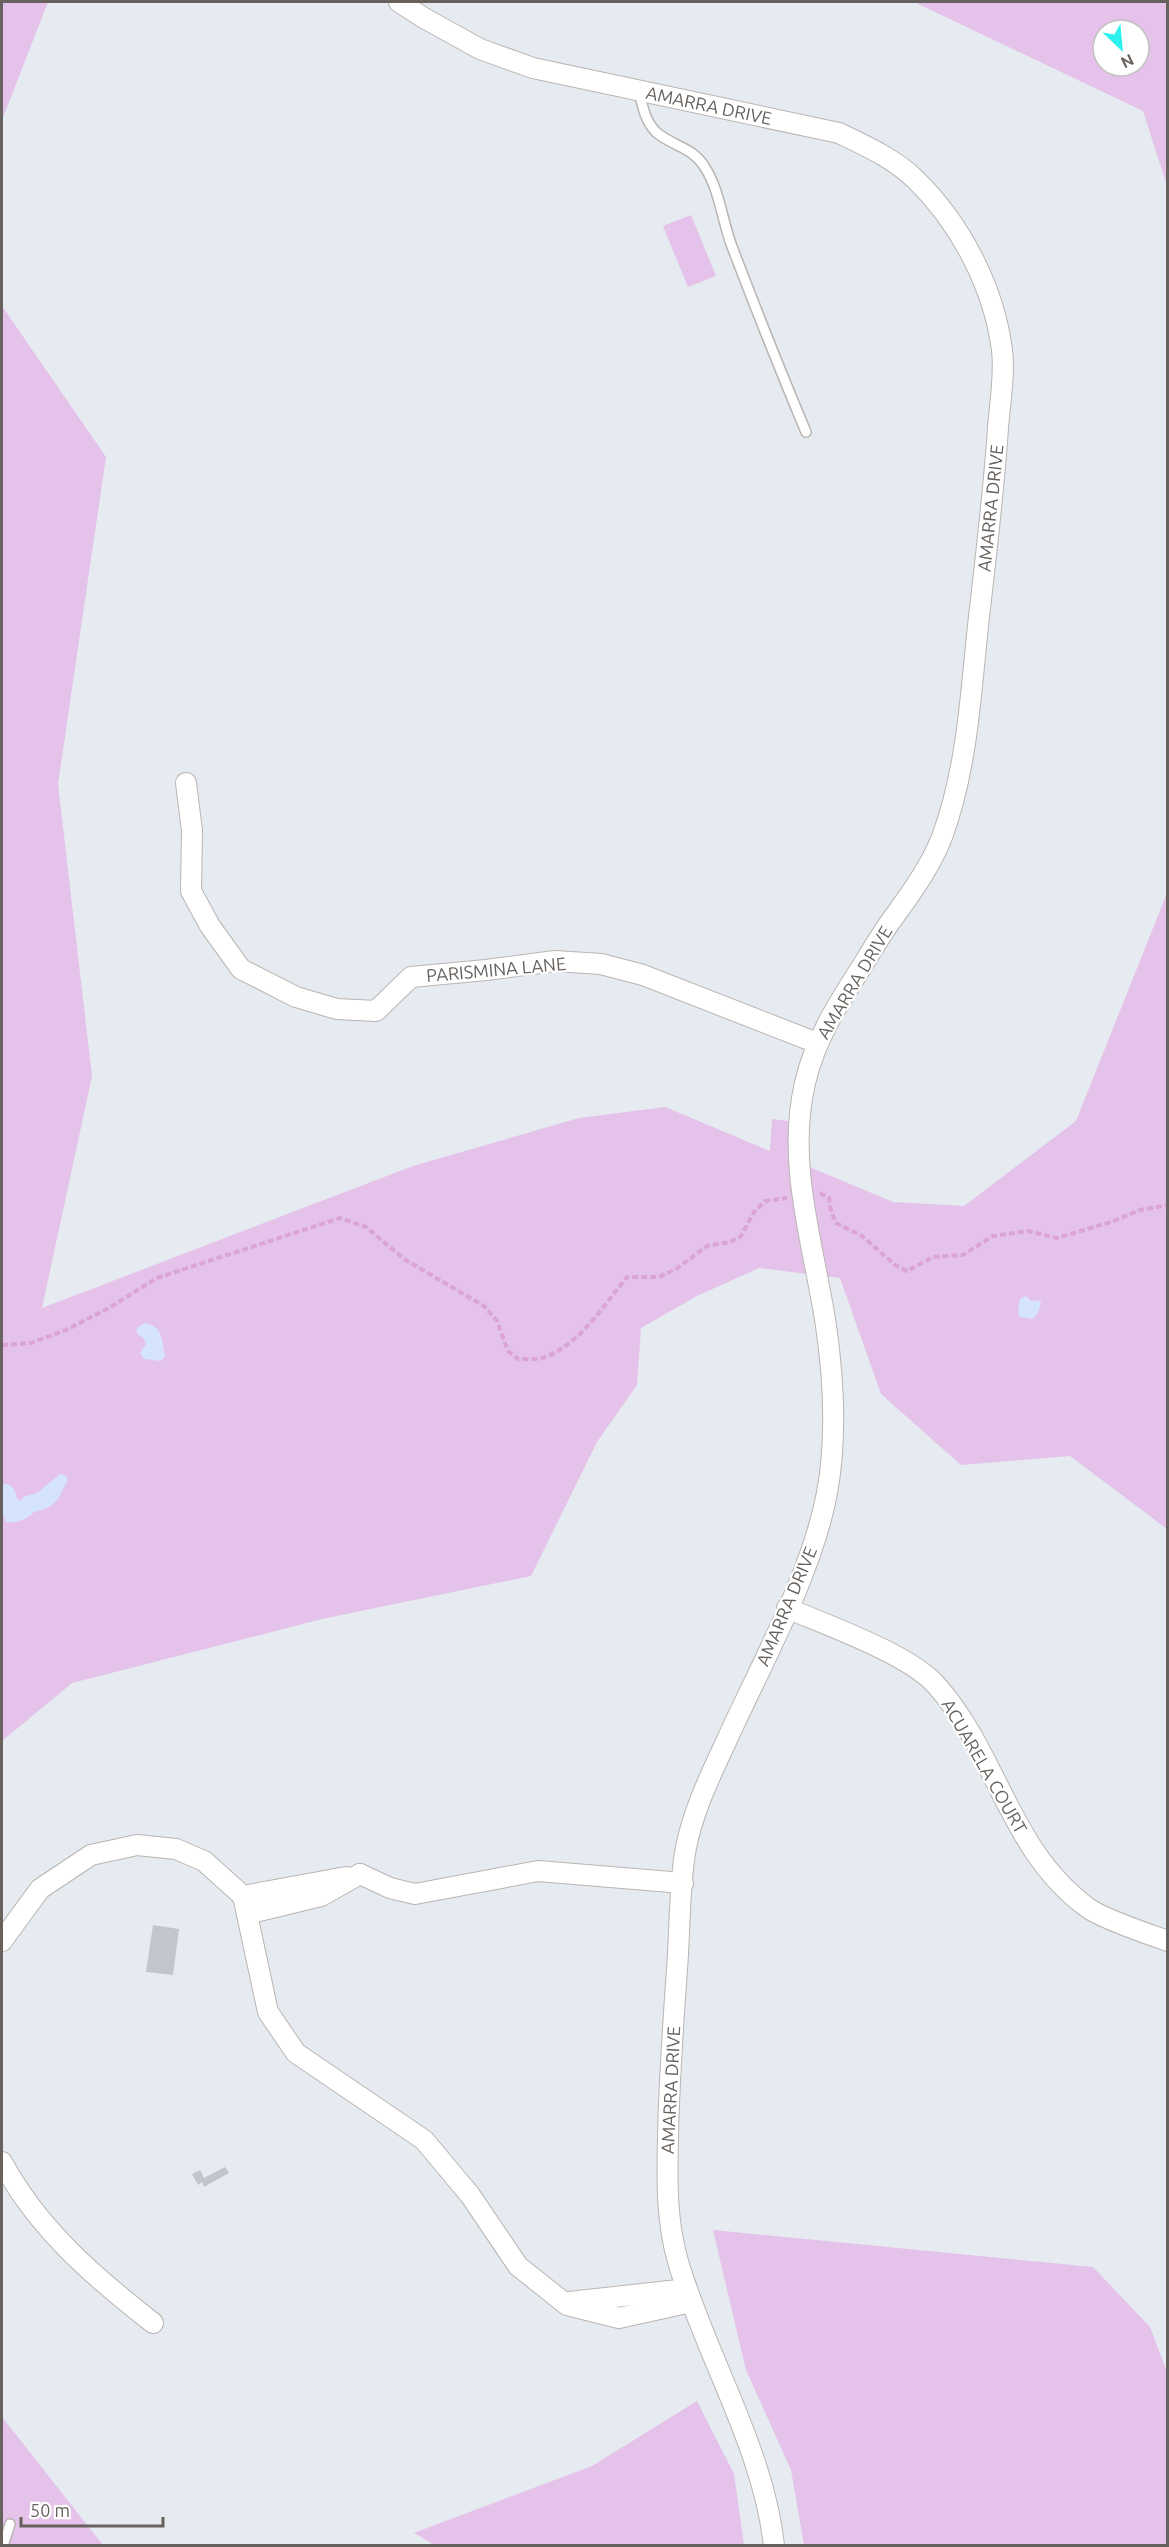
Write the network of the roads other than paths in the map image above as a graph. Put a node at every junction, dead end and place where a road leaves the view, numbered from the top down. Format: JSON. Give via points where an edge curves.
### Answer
{"nodes":[{"id":1,"x":399,"y":2,"type":"edge"},
{"id":2,"x":639,"y":90,"type":"junction"},
{"id":3,"x":806,"y":432,"type":"dead end"},
{"id":4,"x":186,"y":783,"type":"dead end"},
{"id":5,"x":817,"y":1043,"type":"junction"},
{"id":6,"x":788,"y":1608,"type":"junction"},
{"id":7,"x":683,"y":1883,"type":"junction"},
{"id":8,"x":245,"y":1905,"type":"junction"},
{"id":9,"x":2,"y":1941,"type":"edge"},
{"id":10,"x":1167,"y":1941,"type":"edge"},
{"id":11,"x":2,"y":2162,"type":"edge"},
{"id":12,"x":689,"y":2295,"type":"junction"},
{"id":13,"x":153,"y":2323,"type":"dead end"},
{"id":14,"x":10,"y":2524,"type":"dead end"},
{"id":15,"x":3,"y":2546,"type":"edge"},
{"id":16,"x":774,"y":2546,"type":"edge"}],
"edges":[{"from":1,"to":2,"type":"street","name":"AMARRA DRIVE","via":[[480,49],[533,68]]},
{"from":2,"to":3,"type":"lane","via":[[644,113],[656,132],[691,150],[711,178],[757,314]]},
{"from":2,"to":5,"type":"street","name":"AMARRA DRIVE","via":[[839,133],[875,150],[913,177],[953,224],[976,267],[999,333],[1003,356],[994,485],[960,774],[941,840],[915,891],[835,1008]]},
{"from":4,"to":5,"type":"street","name":"PARISMINA LANE","via":[[192,831],[191,891],[241,969],[296,997],[338,1009],[376,1011],[411,977],[555,961],[601,964],[643,975]]},
{"from":5,"to":6,"type":"street","name":"AMARRA DRIVE","via":[[797,1121],[798,1163],[826,1323],[835,1421],[827,1492]]},
{"from":6,"to":7,"type":"street","name":"AMARRA DRIVE","via":[[707,1783],[685,1851]]},
{"from":6,"to":10,"type":"street","name":"ACUARELA COURT","via":[[903,1660],[935,1683],[959,1714],[1024,1837],[1052,1875],[1089,1910]]},
{"from":7,"to":8,"type":"street","via":[[538,1871],[415,1894],[360,1874],[321,1896]]},
{"from":7,"to":12,"type":"street","name":"AMARRA DRIVE","via":[[667,2164],[668,2221]]},
{"from":8,"to":9,"type":"street","via":[[204,1861],[176,1849],[137,1845],[91,1855],[40,1889]]},
{"from":8,"to":12,"type":"street","via":[[268,2012],[296,2053],[424,2140],[470,2195],[518,2266],[563,2302]]},
{"from":11,"to":13,"type":"street","via":[[47,2229],[76,2260]]},
{"from":12,"to":16,"type":"street","name":"AMARRA DRIVE","via":[[753,2457],[770,2511]]},
{"from":14,"to":15,"type":"lane"}]}
